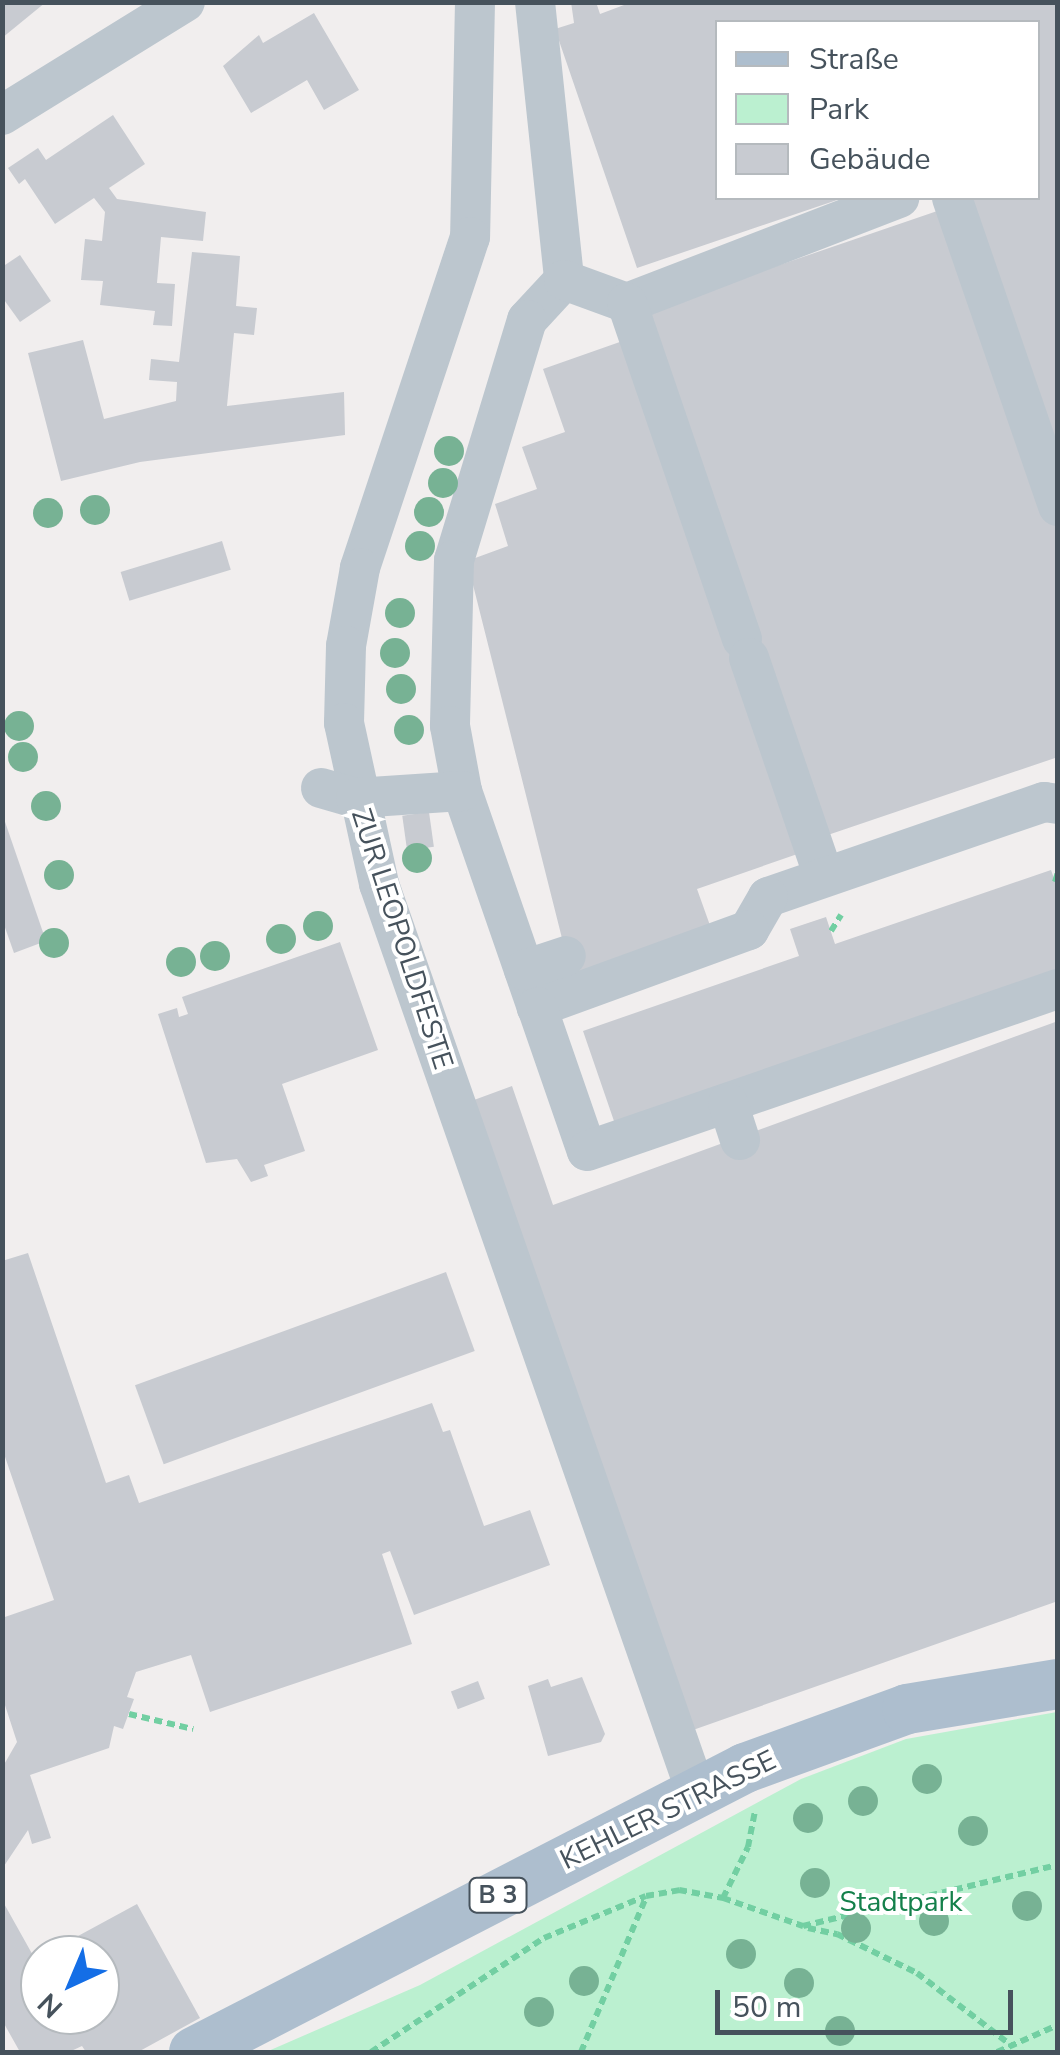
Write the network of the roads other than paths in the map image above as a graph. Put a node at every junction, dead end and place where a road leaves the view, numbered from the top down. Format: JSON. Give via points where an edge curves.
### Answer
{"nodes":[{"id":1,"x":185,"y":2,"type":"edge"},
{"id":2,"x":474,"y":2,"type":"edge"},
{"id":3,"x":535,"y":2,"type":"edge"},
{"id":4,"x":2,"y":114,"type":"edge"},
{"id":5,"x":893,"y":200,"type":"edge"},
{"id":6,"x":953,"y":200,"type":"edge"},
{"id":7,"x":564,"y":280,"type":"junction"},
{"id":8,"x":628,"y":303,"type":"junction"},
{"id":9,"x":1058,"y":506,"type":"edge"},
{"id":10,"x":462,"y":791,"type":"junction"},
{"id":11,"x":338,"y":793,"type":"junction"},
{"id":12,"x":1058,"y":804,"type":"edge"},
{"id":13,"x":824,"y":877,"type":"junction"},
{"id":14,"x":566,"y":956,"type":"dead end"},
{"id":15,"x":531,"y":988,"type":"junction"},
{"id":16,"x":1058,"y":990,"type":"edge"},
{"id":17,"x":1058,"y":1684,"type":"edge"},
{"id":18,"x":696,"y":1792,"type":"junction"},
{"id":19,"x":194,"y":2052,"type":"edge"}],
"edges":[{"from":1,"to":4,"type":"street"},
{"from":2,"to":11,"type":"street","name":"ZUR LEOPOLDFESTE","via":[[470,237],[360,568],[346,646]]},
{"from":3,"to":7,"type":"street"},
{"from":5,"to":8,"type":"street"},
{"from":6,"to":9,"type":"street"},
{"from":7,"to":8,"type":"street"},
{"from":7,"to":10,"type":"street","via":[[528,320],[454,560],[450,726]]},
{"from":8,"to":13,"type":"street"},
{"from":10,"to":11,"type":"street"},
{"from":10,"to":15,"type":"street"},
{"from":11,"to":18,"type":"street","name":"ZUR LEOPOLDFESTE","via":[[379,884]]},
{"from":12,"to":13,"type":"street","via":[[1044,802]]},
{"from":13,"to":15,"type":"street","via":[[768,898],[748,930]]},
{"from":14,"to":15,"type":"street"},
{"from":15,"to":16,"type":"street","via":[[587,1152],[734,1121]]},
{"from":17,"to":18,"type":"main road","name":"KEHLER STRASSE","number":"B 3","via":[[907,1709]]},
{"from":18,"to":19,"type":"main road","name":"KEHLER STRASSE","number":"B 3"}]}
